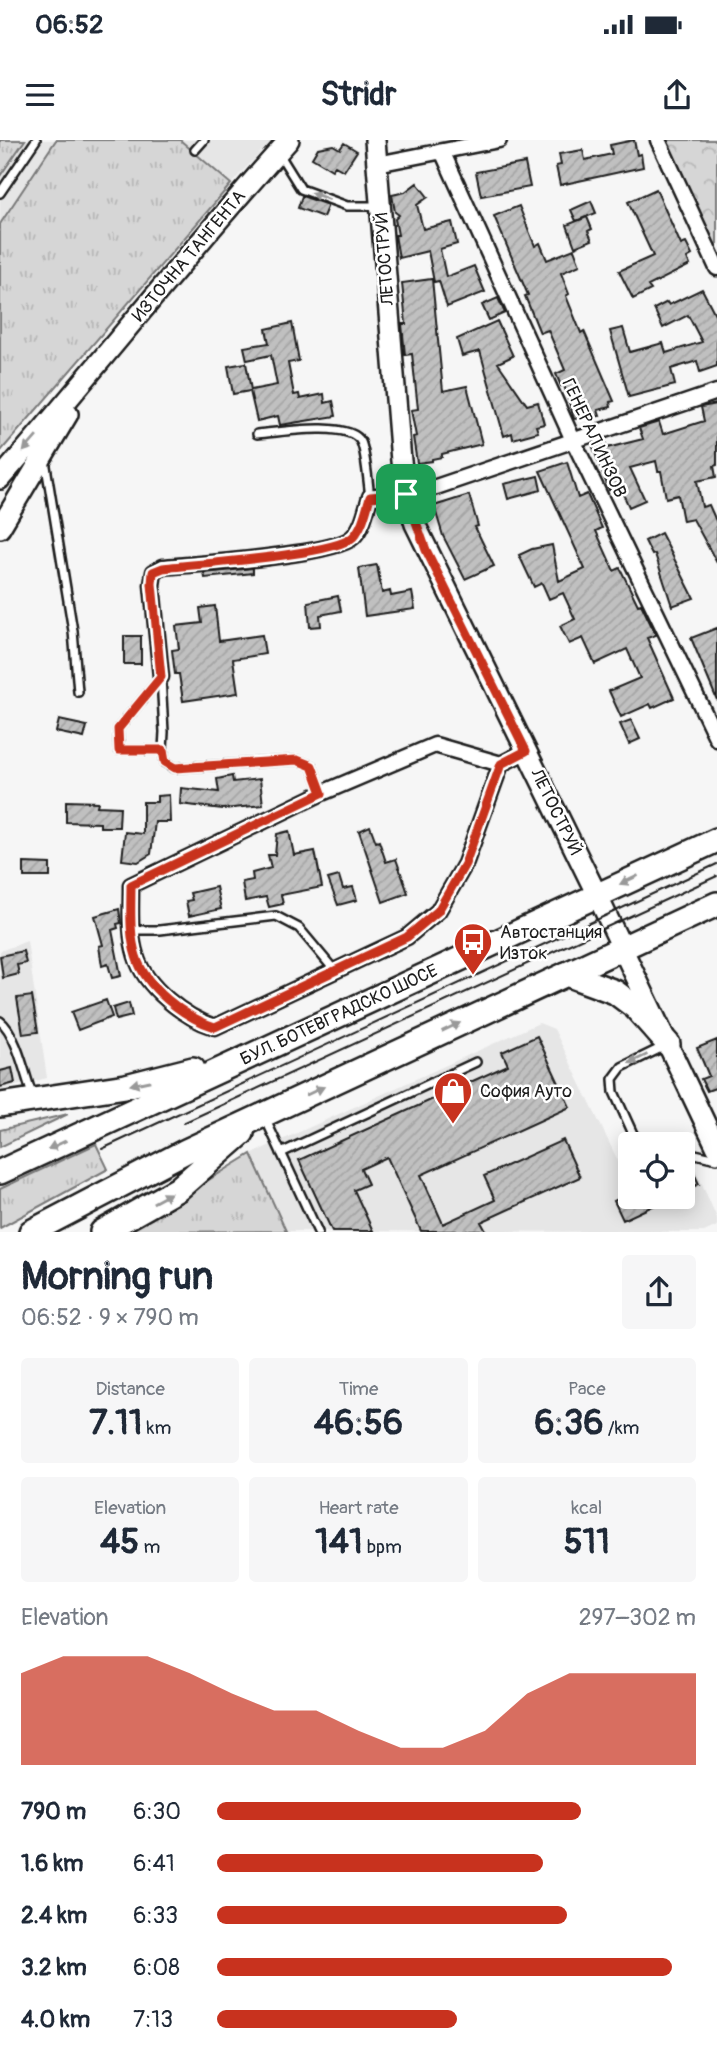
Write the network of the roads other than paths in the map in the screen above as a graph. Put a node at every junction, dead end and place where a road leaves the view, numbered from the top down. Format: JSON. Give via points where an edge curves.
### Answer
{"nodes":[{"id":1,"x":36,"y":140,"type":"edge"},
{"id":2,"x":204,"y":140,"type":"edge"},
{"id":3,"x":375,"y":140,"type":"edge"},
{"id":4,"x":499,"y":140,"type":"edge"},
{"id":5,"x":658,"y":140,"type":"edge"},
{"id":6,"x":284,"y":146,"type":"edge"},
{"id":7,"x":195,"y":150,"type":"dead end"},
{"id":8,"x":442,"y":151,"type":"junction"},
{"id":9,"x":377,"y":164,"type":"junction"},
{"id":10,"x":0,"y":193,"type":"edge"},
{"id":11,"x":381,"y":206,"type":"junction"},
{"id":12,"x":717,"y":268,"type":"edge"},
{"id":13,"x":91,"y":374,"type":"junction"},
{"id":14,"x":717,"y":391,"type":"edge"},
{"id":15,"x":257,"y":434,"type":"dead end"},
{"id":16,"x":573,"y":440,"type":"junction"},
{"id":17,"x":44,"y":455,"type":"junction"},
{"id":18,"x":0,"y":479,"type":"edge"},
{"id":19,"x":406,"y":494,"type":"junction"},
{"id":20,"x":370,"y":497,"type":"junction"},
{"id":21,"x":0,"y":528,"type":"edge"},
{"id":22,"x":161,"y":677,"type":"junction"},
{"id":23,"x":78,"y":692,"type":"dead end"},
{"id":24,"x":717,"y":739,"type":"edge"},
{"id":25,"x":163,"y":750,"type":"junction"},
{"id":26,"x":526,"y":751,"type":"junction"},
{"id":27,"x":501,"y":764,"type":"junction"},
{"id":28,"x":322,"y":793,"type":"junction"},
{"id":29,"x":717,"y":840,"type":"edge"},
{"id":30,"x":597,"y":895,"type":"junction"},
{"id":31,"x":717,"y":904,"type":"edge"},
{"id":32,"x":131,"y":930,"type":"junction"},
{"id":33,"x":622,"y":947,"type":"junction"},
{"id":34,"x":335,"y":972,"type":"junction"},
{"id":35,"x":566,"y":974,"type":"junction"},
{"id":36,"x":0,"y":1021,"type":"edge"},
{"id":37,"x":276,"y":1044,"type":"junction"},
{"id":38,"x":668,"y":1044,"type":"junction"},
{"id":39,"x":476,"y":1062,"type":"dead end"},
{"id":40,"x":33,"y":1098,"type":"junction"},
{"id":41,"x":0,"y":1105,"type":"edge"},
{"id":42,"x":264,"y":1115,"type":"junction"},
{"id":43,"x":632,"y":1132,"type":"edge"},
{"id":44,"x":717,"y":1147,"type":"edge"},
{"id":45,"x":281,"y":1153,"type":"junction"},
{"id":46,"x":695,"y":1154,"type":"edge"},
{"id":47,"x":717,"y":1159,"type":"edge"},
{"id":48,"x":0,"y":1172,"type":"edge"},
{"id":49,"x":114,"y":1229,"type":"edge"},
{"id":50,"x":31,"y":1231,"type":"edge"},
{"id":51,"x":317,"y":1231,"type":"edge"}],
"edges":[{"from":1,"to":10,"type":"lane"},
{"from":2,"to":7,"type":"lane"},
{"from":3,"to":9,"type":"street","name":"ЛЕТОСТРУЙ"},
{"from":4,"to":8,"type":"street"},
{"from":5,"to":12,"type":"street"},
{"from":11,"to":6,"type":"lane","one_way":true,"via":[[347,206],[301,189]]},
{"from":6,"to":13,"type":"street","name":"ИЗТОЧНА ТАНГЕНТА","via":[[232,202]]},
{"from":8,"to":9,"type":"street"},
{"from":8,"to":16,"type":"street","name":"ГЕНЕРАЛ ИНЗОВ"},
{"from":9,"to":11,"type":"street","name":"ЛЕТОСТРУЙ"},
{"from":11,"to":19,"type":"street","name":"ЛЕТОСТРУЙ"},
{"from":13,"to":17,"type":"street","name":"ИЗТОЧНА ТАНГЕНТА"},
{"from":13,"to":18,"type":"street","name":"ИЗТОЧНА ТАНГЕНТА","one_way":true},
{"from":14,"to":16,"type":"street"},
{"from":15,"to":20,"type":"lane","via":[[338,429],[353,433],[361,442]]},
{"from":16,"to":19,"type":"street"},
{"from":16,"to":24,"type":"street","name":"ГЕНЕРАЛ ИНЗОВ"},
{"from":17,"to":21,"type":"street","name":"ИЗТОЧНА ТАНГЕНТА"},
{"from":17,"to":23,"type":"lane","via":[[73,631]]},
{"from":19,"to":20,"type":"street"},
{"from":19,"to":26,"type":"street","name":"ЛЕТОСТРУЙ","via":[[426,550]]},
{"from":20,"to":22,"type":"street","via":[[353,538],[338,545],[153,572]]},
{"from":22,"to":25,"type":"lane"},
{"from":22,"to":25,"type":"lane","via":[[118,729],[119,750]]},
{"from":25,"to":28,"type":"lane","via":[[165,762],[175,768],[297,760],[312,766]]},
{"from":26,"to":27,"type":"street"},
{"from":26,"to":30,"type":"street","name":"ЛЕТОСТРУЙ"},
{"from":27,"to":28,"type":"street","via":[[435,745]]},
{"from":27,"to":34,"type":"street","via":[[465,864],[438,911],[407,937]]},
{"from":28,"to":32,"type":"street","via":[[131,885]]},
{"from":29,"to":30,"type":"main road","name":"БУЛ. БОТЕВГРАДСКО ШОСЕ","one_way":true},
{"from":30,"to":33,"type":"street","name":"ЛЕТОСТРУЙ"},
{"from":30,"to":37,"type":"main road","name":"БУЛ. БОТЕВГРАДСКО ШОСЕ"},
{"from":31,"to":33,"type":"main road"},
{"from":32,"to":34,"type":"lane","via":[[276,916],[299,928]]},
{"from":32,"to":34,"type":"street","via":[[136,958],[155,989],[197,1021],[215,1027]]},
{"from":33,"to":35,"type":"main road"},
{"from":33,"to":38,"type":"street","name":"ЛЕТОСТРУЙ"},
{"from":35,"to":38,"type":"main road","via":[[615,992]]},
{"from":42,"to":35,"type":"main road","one_way":true},
{"from":36,"to":40,"type":"lane","via":[[12,1035]]},
{"from":37,"to":40,"type":"main road","one_way":true,"via":[[165,1078]]},
{"from":37,"to":48,"type":"main road","name":"БУЛ. БОТЕВГРАДСКО ШОСЕ","one_way":true},
{"from":38,"to":43,"type":"lane","one_way":true,"via":[[622,1067],[613,1079]]},
{"from":38,"to":44,"type":"street","name":"ЛЕТОСТРУЙ"},
{"from":39,"to":45,"type":"lane"},
{"from":40,"to":41,"type":"main road"},
{"from":42,"to":45,"type":"lane"},
{"from":49,"to":42,"type":"main road","one_way":true,"via":[[178,1189]]},
{"from":42,"to":50,"type":"main road"},
{"from":45,"to":51,"type":"lane"},
{"from":46,"to":47,"type":"lane"}]}
